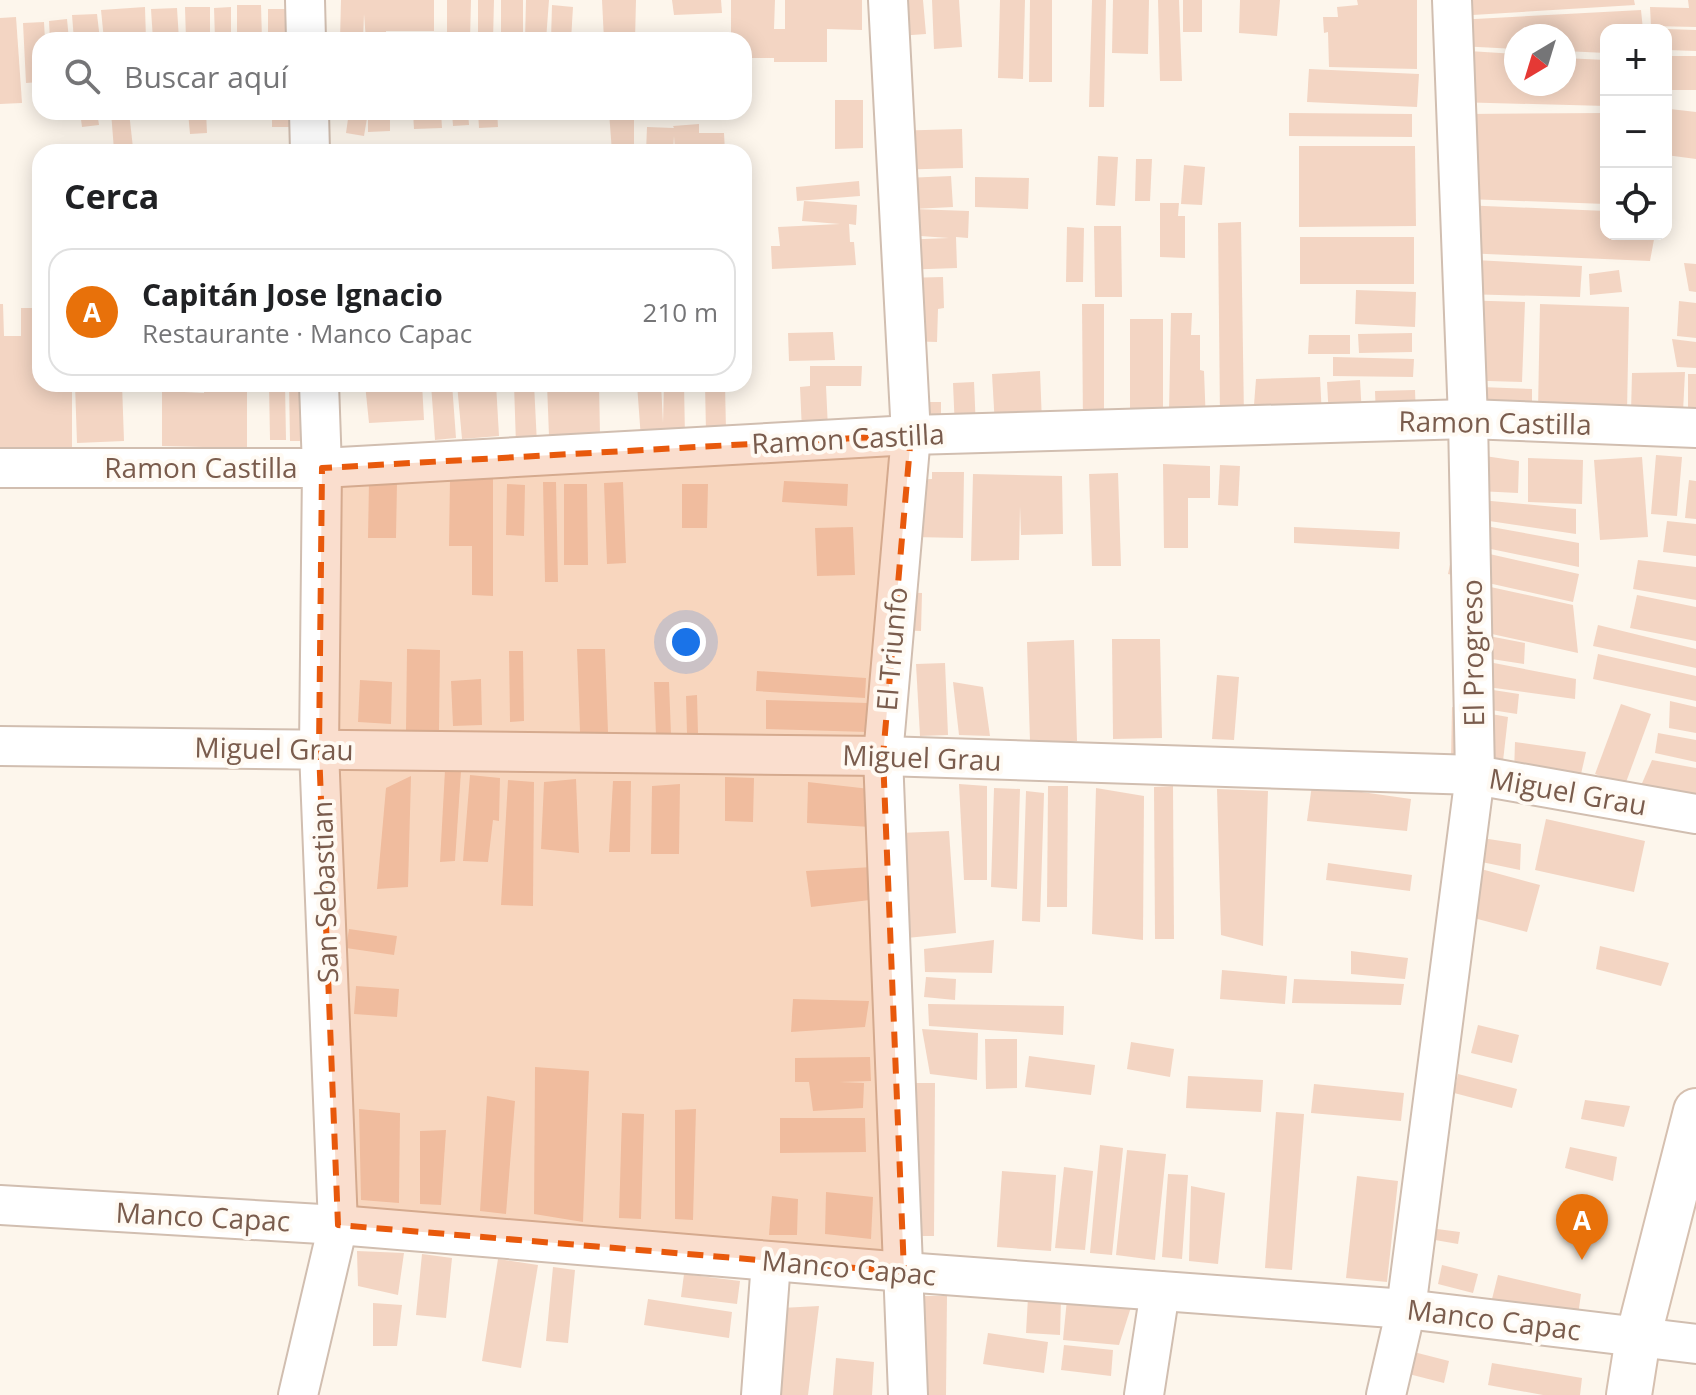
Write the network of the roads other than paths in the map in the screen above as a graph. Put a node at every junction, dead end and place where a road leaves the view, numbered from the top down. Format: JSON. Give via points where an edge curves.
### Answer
{"nodes":[{"id":1,"x":305,"y":0,"type":"edge"},
{"id":2,"x":888,"y":0,"type":"edge"},
{"id":3,"x":1452,"y":0,"type":"edge"},
{"id":4,"x":306,"y":32,"type":"edge"},
{"id":5,"x":309,"y":120,"type":"edge"},
{"id":6,"x":310,"y":144,"type":"edge"},
{"id":7,"x":319,"y":392,"type":"edge"},
{"id":8,"x":1468,"y":419,"type":"junction"},
{"id":9,"x":1696,"y":428,"type":"edge"},
{"id":10,"x":911,"y":435,"type":"junction"},
{"id":11,"x":0,"y":468,"type":"edge"},
{"id":12,"x":322,"y":468,"type":"junction"},
{"id":13,"x":0,"y":746,"type":"edge"},
{"id":14,"x":319,"y":750,"type":"junction"},
{"id":15,"x":883,"y":756,"type":"junction"},
{"id":16,"x":1475,"y":775,"type":"junction"},
{"id":17,"x":1696,"y":814,"type":"edge"},
{"id":18,"x":1696,"y":1111,"type":"edge"},
{"id":19,"x":0,"y":1205,"type":"edge"},
{"id":20,"x":338,"y":1225,"type":"junction"},
{"id":21,"x":771,"y":1262,"type":"junction"},
{"id":22,"x":904,"y":1272,"type":"junction"},
{"id":23,"x":1160,"y":1291,"type":"junction"},
{"id":24,"x":1406,"y":1309,"type":"junction"},
{"id":25,"x":1638,"y":1338,"type":"junction"},
{"id":26,"x":1696,"y":1344,"type":"edge"},
{"id":27,"x":298,"y":1395,"type":"edge"},
{"id":28,"x":761,"y":1395,"type":"edge"},
{"id":29,"x":908,"y":1395,"type":"edge"},
{"id":30,"x":1144,"y":1395,"type":"edge"},
{"id":31,"x":1386,"y":1395,"type":"edge"},
{"id":32,"x":1629,"y":1395,"type":"edge"}],
"edges":[{"from":1,"to":4,"type":"street"},
{"from":2,"to":10,"type":"street","name":"El Triunfo"},
{"from":3,"to":8,"type":"street","name":"El Progreso"},
{"from":5,"to":6,"type":"street"},
{"from":7,"to":12,"type":"street","name":"San Sebastian"},
{"from":8,"to":9,"type":"street","name":"Ramon Castilla"},
{"from":8,"to":10,"type":"street","name":"Ramon Castilla"},
{"from":8,"to":16,"type":"street","name":"El Progreso"},
{"from":10,"to":12,"type":"street","name":"Ramon Castilla"},
{"from":10,"to":15,"type":"street","name":"El Triunfo"},
{"from":11,"to":12,"type":"street","name":"Ramon Castilla"},
{"from":12,"to":14,"type":"street","name":"San Sebastian"},
{"from":13,"to":14,"type":"street","name":"Miguel Grau"},
{"from":14,"to":15,"type":"street","name":"Miguel Grau"},
{"from":14,"to":20,"type":"street","name":"San Sebastian"},
{"from":15,"to":16,"type":"street","name":"Miguel Grau"},
{"from":15,"to":22,"type":"street","name":"El Triunfo"},
{"from":16,"to":17,"type":"street","name":"Miguel Grau"},
{"from":16,"to":24,"type":"street","name":"El Progreso"},
{"from":18,"to":25,"type":"main road"},
{"from":19,"to":20,"type":"street","name":"Manco Capac"},
{"from":20,"to":21,"type":"street","name":"Manco Capac"},
{"from":20,"to":27,"type":"street","name":"San Sebastian"},
{"from":21,"to":22,"type":"street","name":"Manco Capac"},
{"from":21,"to":28,"type":"street"},
{"from":22,"to":23,"type":"street","name":"Manco Capac"},
{"from":22,"to":29,"type":"street","name":"El Triunfo"},
{"from":23,"to":24,"type":"street","name":"Manco Capac"},
{"from":23,"to":30,"type":"street"},
{"from":24,"to":25,"type":"street","name":"Manco Capac"},
{"from":24,"to":31,"type":"street","name":"El Progreso"},
{"from":25,"to":26,"type":"street","name":"Manco Capac"},
{"from":25,"to":32,"type":"main road"}]}
